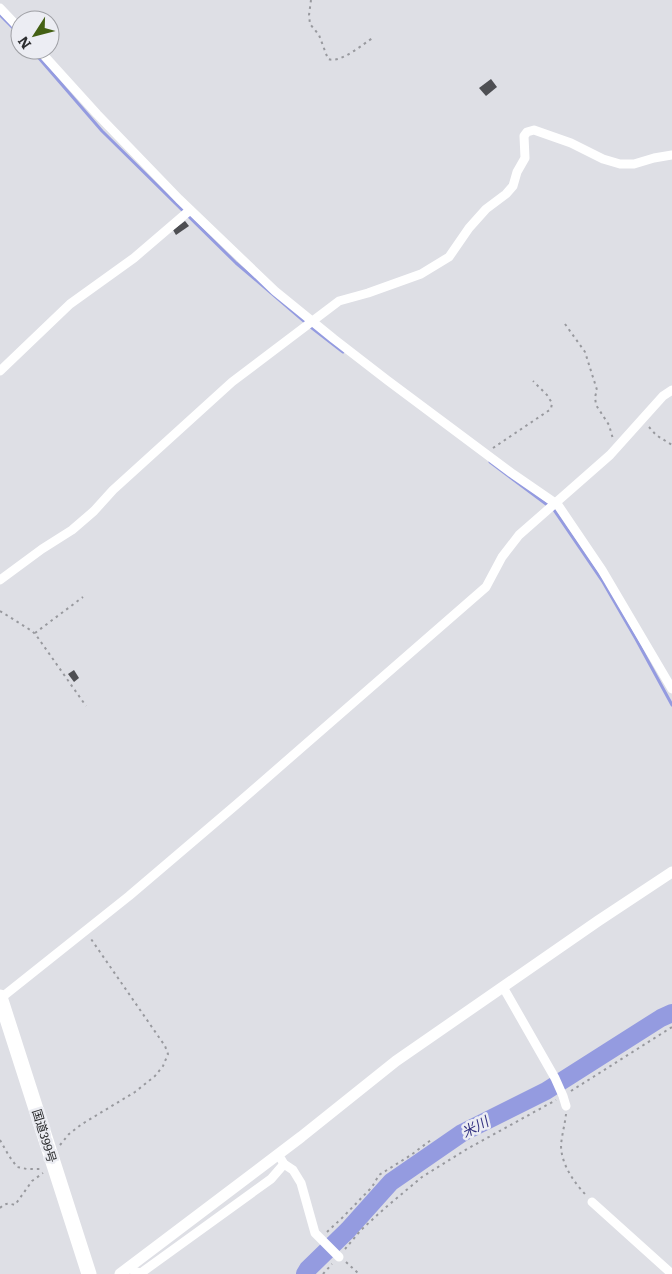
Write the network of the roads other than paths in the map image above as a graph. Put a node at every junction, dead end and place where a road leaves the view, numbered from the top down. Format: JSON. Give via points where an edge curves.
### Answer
{"nodes":[{"id":1,"x":0,"y":8,"type":"edge"},
{"id":2,"x":10,"y":18,"type":"edge"},
{"id":3,"x":48,"y":60,"type":"edge"},
{"id":4,"x":672,"y":155,"type":"edge"},
{"id":5,"x":187,"y":212,"type":"junction"},
{"id":6,"x":309,"y":324,"type":"junction"},
{"id":7,"x":0,"y":371,"type":"edge"},
{"id":8,"x":672,"y":390,"type":"edge"},
{"id":9,"x":551,"y":506,"type":"junction"},
{"id":10,"x":0,"y":580,"type":"edge"},
{"id":11,"x":672,"y":689,"type":"edge"},
{"id":12,"x":672,"y":872,"type":"edge"},
{"id":13,"x":503,"y":987,"type":"junction"},
{"id":14,"x":0,"y":998,"type":"edge"},
{"id":15,"x":566,"y":1106,"type":"road end"},
{"id":16,"x":281,"y":1159,"type":"junction"},
{"id":17,"x":592,"y":1202,"type":"road end"},
{"id":18,"x":331,"y":1250,"type":"road end"},
{"id":19,"x":124,"y":1271,"type":"edge"},
{"id":20,"x":89,"y":1274,"type":"edge"},
{"id":21,"x":672,"y":1274,"type":"edge"}],
"edges":[{"from":1,"to":2,"type":"street"},
{"from":3,"to":5,"type":"street"},
{"from":4,"to":6,"type":"street","via":[[620,164],[534,130],[527,132],[524,136],[524,158],[513,186],[469,228],[449,258],[421,274],[339,302]]},
{"from":5,"to":6,"type":"street"},
{"from":5,"to":7,"type":"street","via":[[134,258],[70,304]]},
{"from":6,"to":9,"type":"street"},
{"from":6,"to":10,"type":"street","via":[[232,382],[72,530]]},
{"from":8,"to":9,"type":"street","via":[[610,455]]},
{"from":9,"to":11,"type":"street","via":[[558,505],[602,570]]},
{"from":9,"to":14,"type":"street","via":[[519,535],[502,557],[486,587],[237,804]]},
{"from":12,"to":13,"type":"street"},
{"from":13,"to":15,"type":"street","via":[[555,1078]]},
{"from":13,"to":16,"type":"street","via":[[396,1061]]},
{"from":14,"to":20,"type":"highway","name":"国道399号"},
{"from":16,"to":18,"type":"street","via":[[301,1183],[313,1229]]},
{"from":16,"to":19,"type":"street"},
{"from":17,"to":21,"type":"street"}]}
